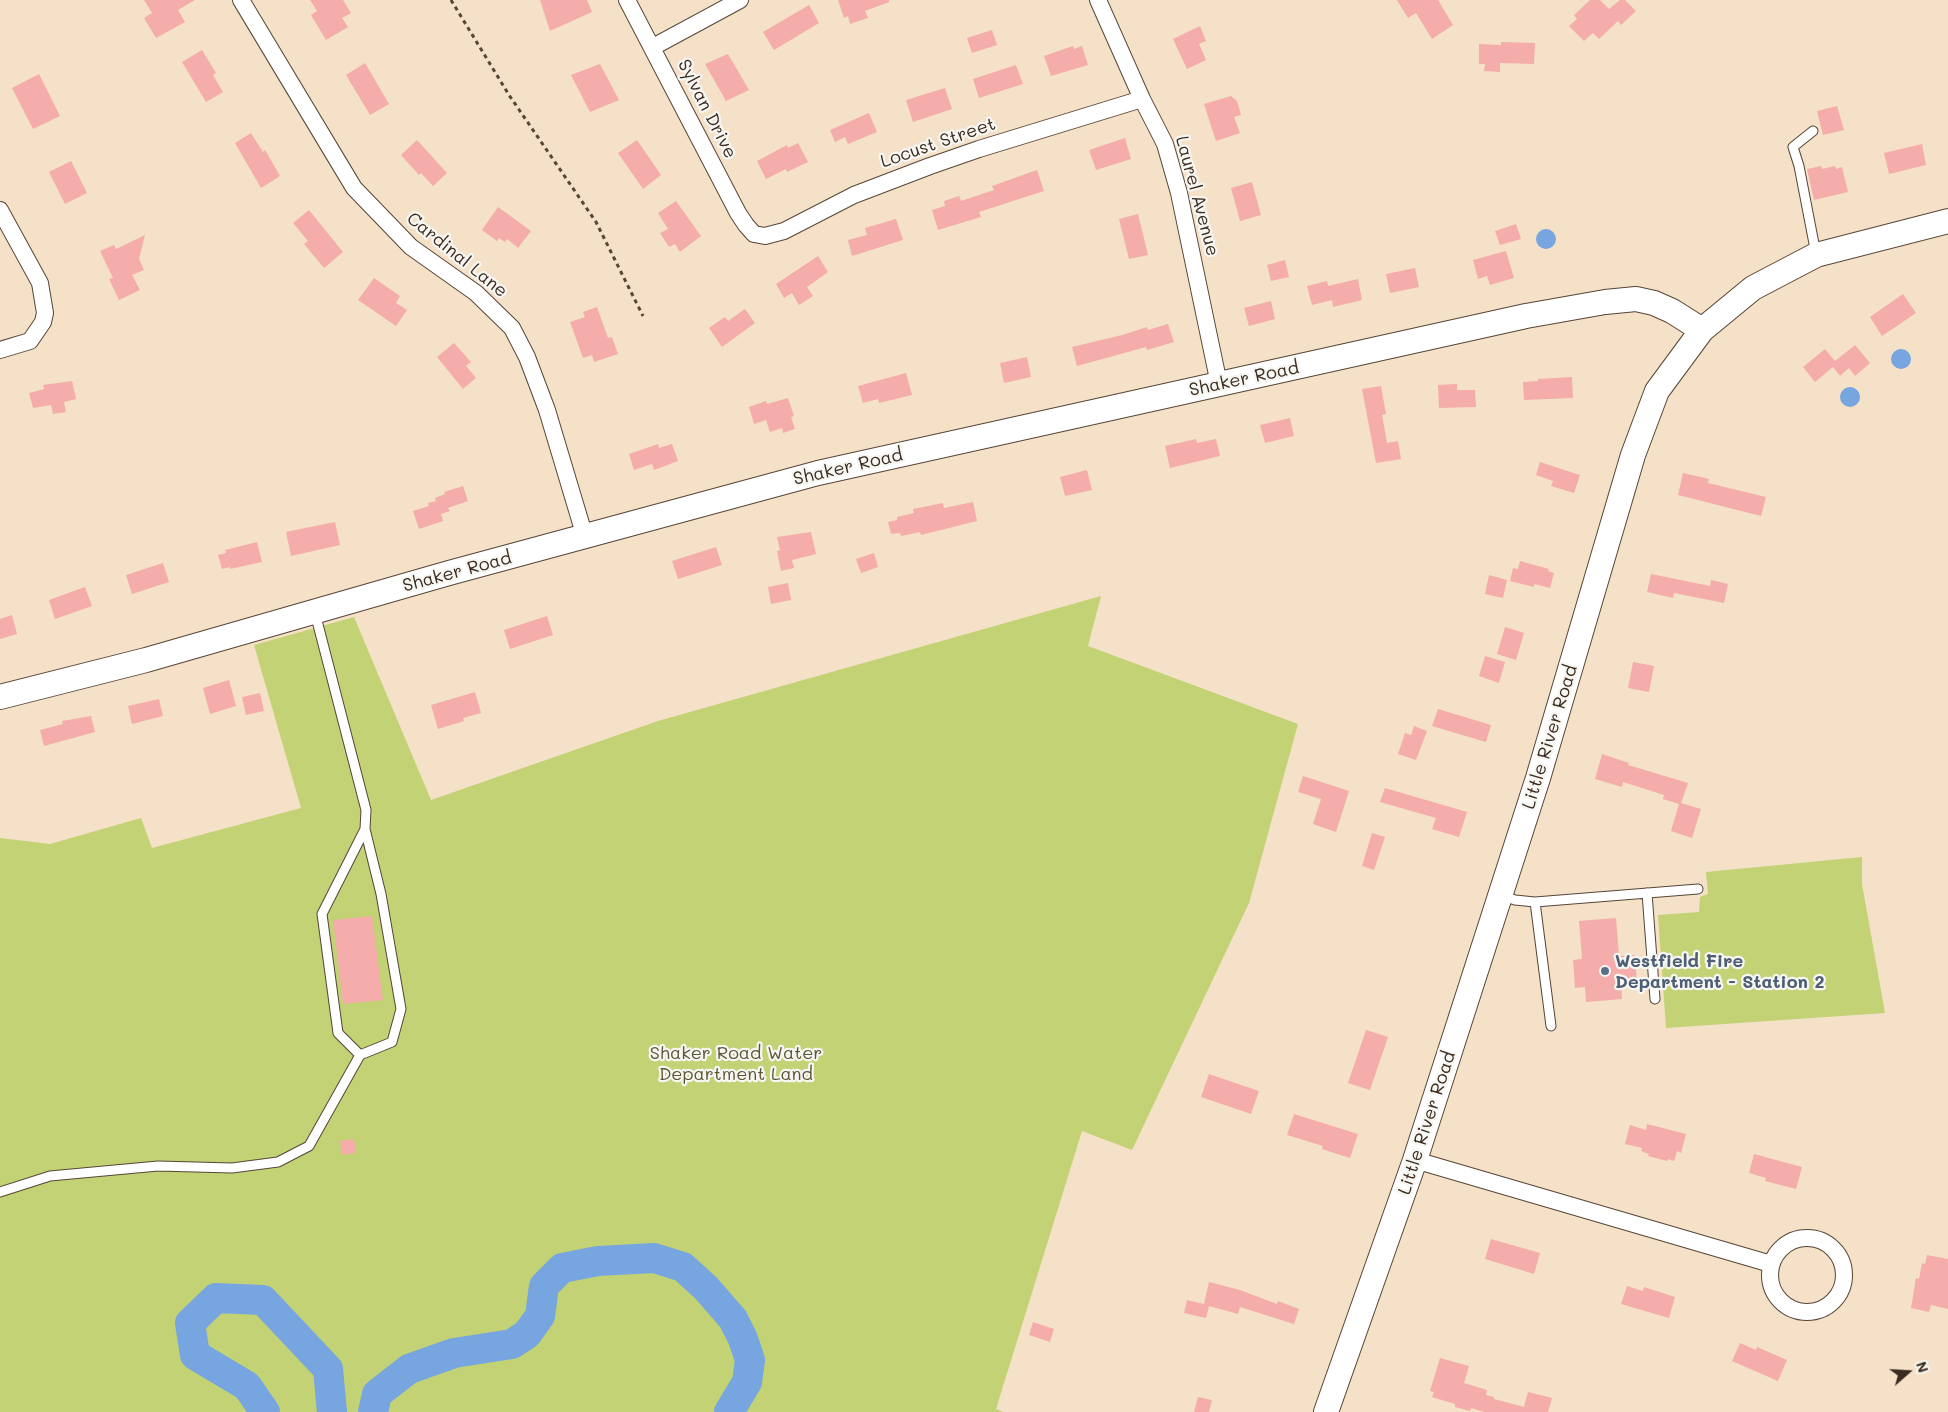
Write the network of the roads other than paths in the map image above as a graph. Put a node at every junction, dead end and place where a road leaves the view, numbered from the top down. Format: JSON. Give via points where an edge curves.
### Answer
{"nodes":[{"id":1,"x":241,"y":0,"type":"edge"},
{"id":2,"x":628,"y":0,"type":"edge"},
{"id":3,"x":740,"y":0,"type":"edge"},
{"id":4,"x":1098,"y":0,"type":"edge"},
{"id":5,"x":653,"y":47,"type":"junction"},
{"id":6,"x":1142,"y":99,"type":"junction"},
{"id":7,"x":1813,"y":131,"type":"dead end"},
{"id":8,"x":0,"y":210,"type":"edge"},
{"id":9,"x":1948,"y":221,"type":"edge"},
{"id":10,"x":754,"y":234,"type":"joint"},
{"id":11,"x":1816,"y":255,"type":"junction"},
{"id":12,"x":1702,"y":330,"type":"junction"},
{"id":13,"x":0,"y":350,"type":"edge"},
{"id":14,"x":1219,"y":384,"type":"junction"},
{"id":15,"x":585,"y":537,"type":"junction"},
{"id":16,"x":315,"y":612,"type":"junction"},
{"id":17,"x":0,"y":697,"type":"edge"},
{"id":18,"x":365,"y":829,"type":"junction"},
{"id":19,"x":1698,"y":889,"type":"dead end"},
{"id":20,"x":1647,"y":893,"type":"junction"},
{"id":21,"x":1501,"y":895,"type":"junction"},
{"id":22,"x":1535,"y":902,"type":"junction"},
{"id":23,"x":1655,"y":999,"type":"dead end"},
{"id":24,"x":1550,"y":1026,"type":"dead end"},
{"id":25,"x":360,"y":1055,"type":"junction"},
{"id":26,"x":1415,"y":1160,"type":"junction"},
{"id":27,"x":0,"y":1192,"type":"edge"},
{"id":28,"x":1771,"y":1264,"type":"junction"},
{"id":29,"x":1326,"y":1412,"type":"edge"}],
"edges":[{"from":1,"to":15,"type":"street","name":"Cardinal Lane","via":[[354,188],[411,247],[476,293],[512,328],[547,410]]},
{"from":2,"to":5,"type":"street","name":"Sylvan Drive"},
{"from":3,"to":5,"type":"street"},
{"from":4,"to":6,"type":"street","name":"Laurel Avenue"},
{"from":5,"to":10,"type":"street","name":"Sylvan Drive","via":[[738,212]]},
{"from":6,"to":10,"type":"street","name":"Locust Street","via":[[930,166],[854,195],[784,231],[765,236]]},
{"from":6,"to":14,"type":"street","name":"Laurel Avenue","via":[[1166,144],[1179,192]]},
{"from":7,"to":11,"type":"lane","via":[[1793,147]]},
{"from":8,"to":13,"type":"street","via":[[33,270],[45,304],[43,322],[30,341]]},
{"from":9,"to":11,"type":"street","name":"Little River Road"},
{"from":11,"to":12,"type":"street","name":"Little River Road","via":[[1753,288]]},
{"from":12,"to":14,"type":"street","name":"Shaker Road","via":[[1654,303],[1624,299],[1526,316]]},
{"from":12,"to":21,"type":"street","name":"Little River Road","via":[[1657,391],[1633,456]]},
{"from":14,"to":15,"type":"street","name":"Shaker Road","via":[[818,473]]},
{"from":15,"to":16,"type":"street","name":"Shaker Road"},
{"from":16,"to":17,"type":"street","name":"Shaker Road","via":[[100,673]]},
{"from":16,"to":18,"type":"lane","via":[[366,810]]},
{"from":18,"to":25,"type":"lane","via":[[322,914],[338,1033]]},
{"from":18,"to":25,"type":"lane","via":[[381,894],[401,1009],[392,1042]]},
{"from":19,"to":20,"type":"lane"},
{"from":20,"to":22,"type":"lane"},
{"from":20,"to":23,"type":"lane"},
{"from":21,"to":22,"type":"lane"},
{"from":21,"to":26,"type":"street","name":"Little River Road"},
{"from":22,"to":24,"type":"lane"},
{"from":25,"to":27,"type":"lane","via":[[309,1146],[278,1162],[232,1168],[158,1166],[50,1176]]},
{"from":26,"to":28,"type":"street"},
{"from":26,"to":29,"type":"street","name":"Little River Road"},
{"from":28,"to":28,"type":"street","via":[[1785,1244],[1808,1237],[1820,1240],[1831,1246],[1844,1266],[1842,1290],[1825,1308],[1813,1312],[1788,1308],[1772,1289]]}]}
